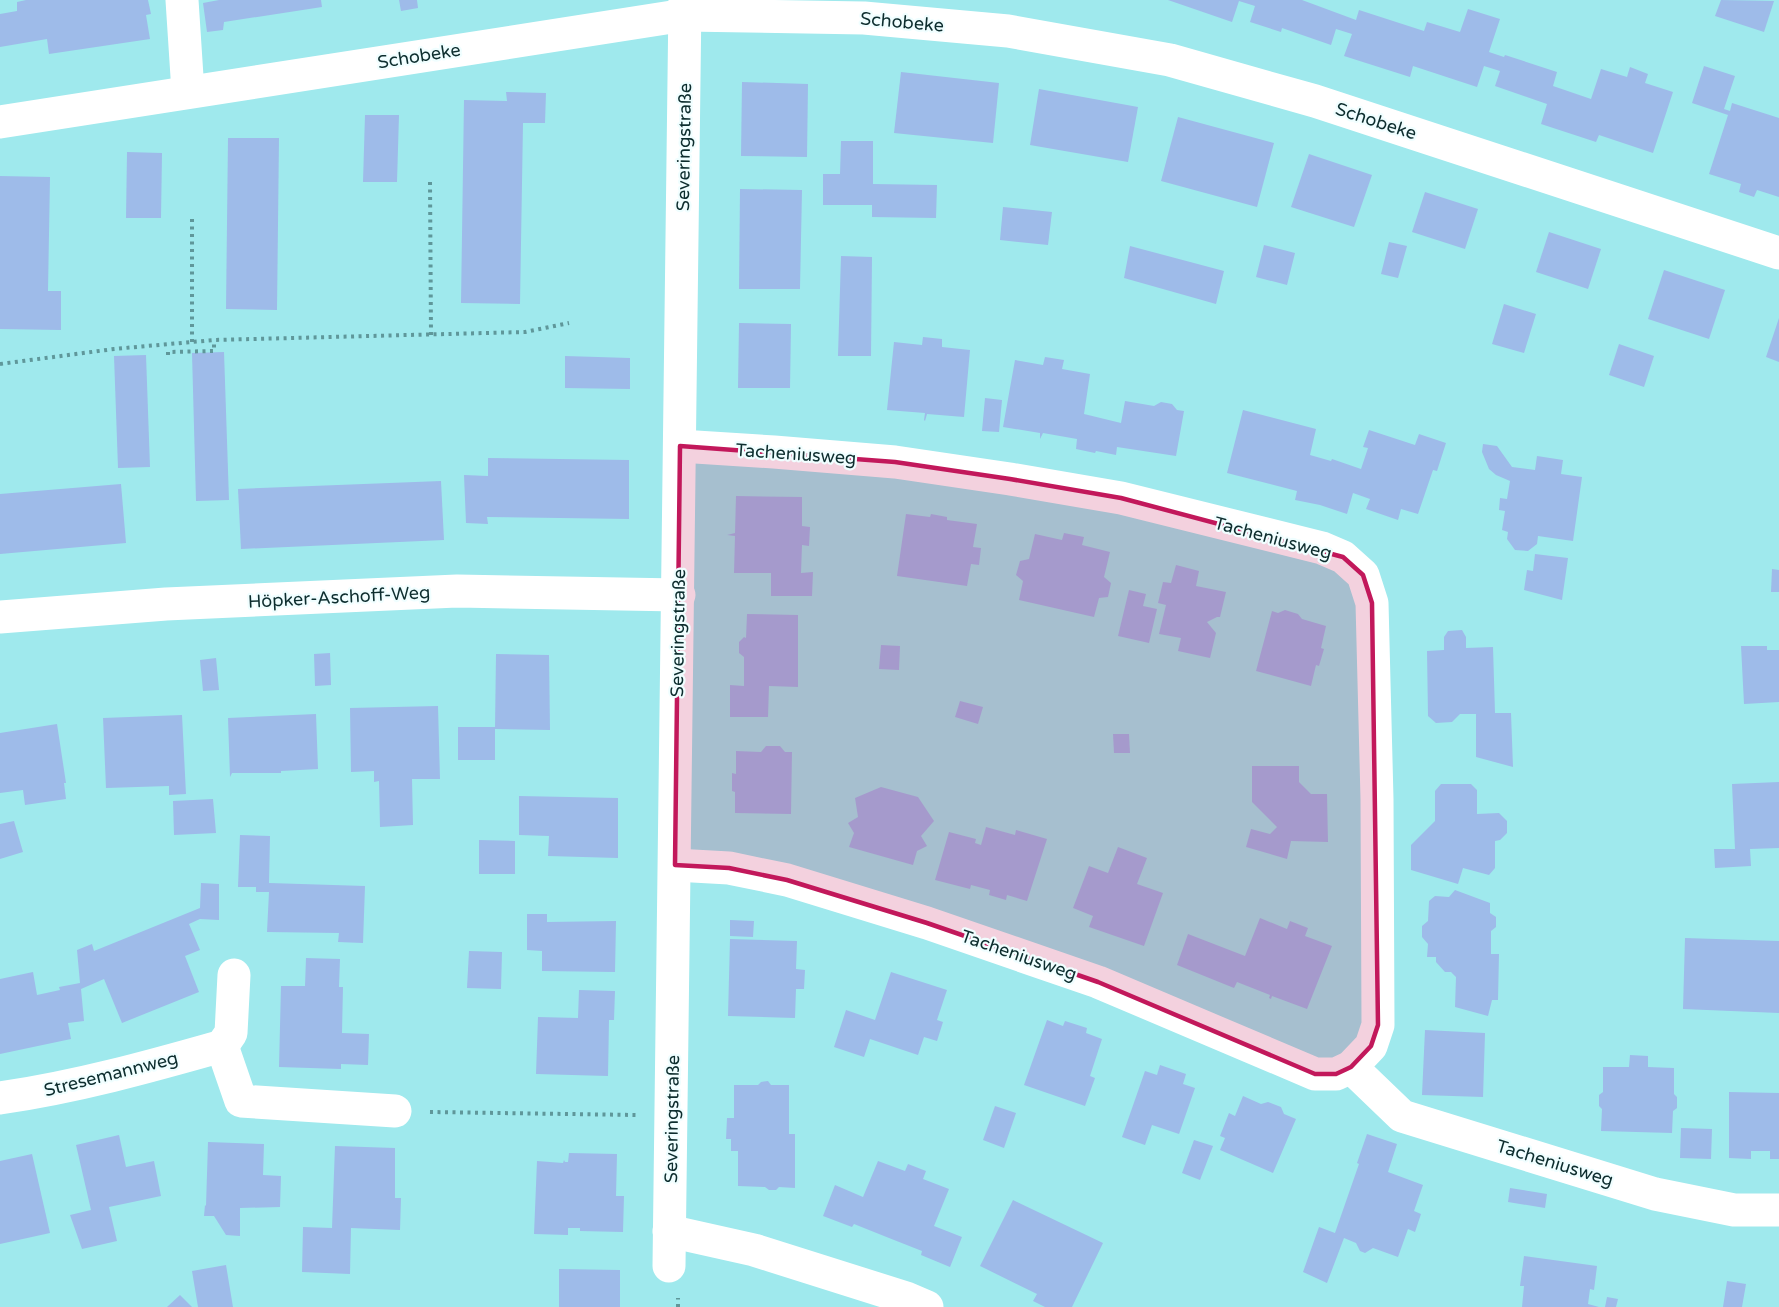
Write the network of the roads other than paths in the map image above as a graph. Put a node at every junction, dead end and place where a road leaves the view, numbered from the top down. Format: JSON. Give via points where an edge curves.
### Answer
{"nodes":[{"id":1,"x":182,"y":0,"type":"edge"},
{"id":2,"x":685,"y":7,"type":"edge"},
{"id":3,"x":188,"y":92,"type":"junction"},
{"id":4,"x":0,"y":122,"type":"edge"},
{"id":5,"x":1779,"y":253,"type":"edge"},
{"id":6,"x":681,"y":446,"type":"junction"},
{"id":7,"x":679,"y":595,"type":"junction"},
{"id":8,"x":0,"y":617,"type":"edge"},
{"id":9,"x":675,"y":865,"type":"junction"},
{"id":10,"x":234,"y":975,"type":"dead end"},
{"id":11,"x":222,"y":1046,"type":"junction"},
{"id":12,"x":1351,"y":1067,"type":"junction"},
{"id":13,"x":0,"y":1098,"type":"edge"},
{"id":14,"x":394,"y":1111,"type":"road end"},
{"id":15,"x":1779,"y":1210,"type":"edge"},
{"id":16,"x":669,"y":1231,"type":"junction"},
{"id":17,"x":669,"y":1266,"type":"dead end"},
{"id":18,"x":927,"y":1307,"type":"edge"}],
"edges":[{"from":1,"to":3,"type":"street"},
{"from":2,"to":3,"type":"street","name":"Schobeke"},
{"from":2,"to":5,"type":"street","name":"Schobeke","via":[[975,28],[1170,60],[1315,101]]},
{"from":2,"to":6,"type":"street","name":"Severingstraße"},
{"from":3,"to":4,"type":"street","name":"Schobeke"},
{"from":6,"to":7,"type":"street","name":"Severingstraße"},
{"from":6,"to":12,"type":"street","name":"Tacheniusweg","via":[[895,462],[1121,498],[1322,549],[1343,557],[1363,575],[1371,603],[1378,1025],[1371,1046]]},
{"from":7,"to":8,"type":"street","name":"Höpker-Aschoff-Weg","via":[[457,591],[166,604]]},
{"from":7,"to":9,"type":"street","name":"Severingstraße"},
{"from":9,"to":12,"type":"street","name":"Tacheniusweg","via":[[729,868],[786,880],[1098,982],[1315,1074],[1336,1074]]},
{"from":9,"to":16,"type":"street","name":"Severingstraße"},
{"from":10,"to":11,"type":"street","via":[[231,1033]]},
{"from":11,"to":13,"type":"street","name":"Stresemannweg","via":[[71,1086]]},
{"from":11,"to":14,"type":"street","via":[[241,1101]]},
{"from":12,"to":15,"type":"street","name":"Tacheniusweg","via":[[1402,1116],[1655,1194],[1734,1210]]},
{"from":16,"to":17,"type":"street","name":"Severingstraße"},
{"from":16,"to":18,"type":"street","via":[[754,1250]]}]}
